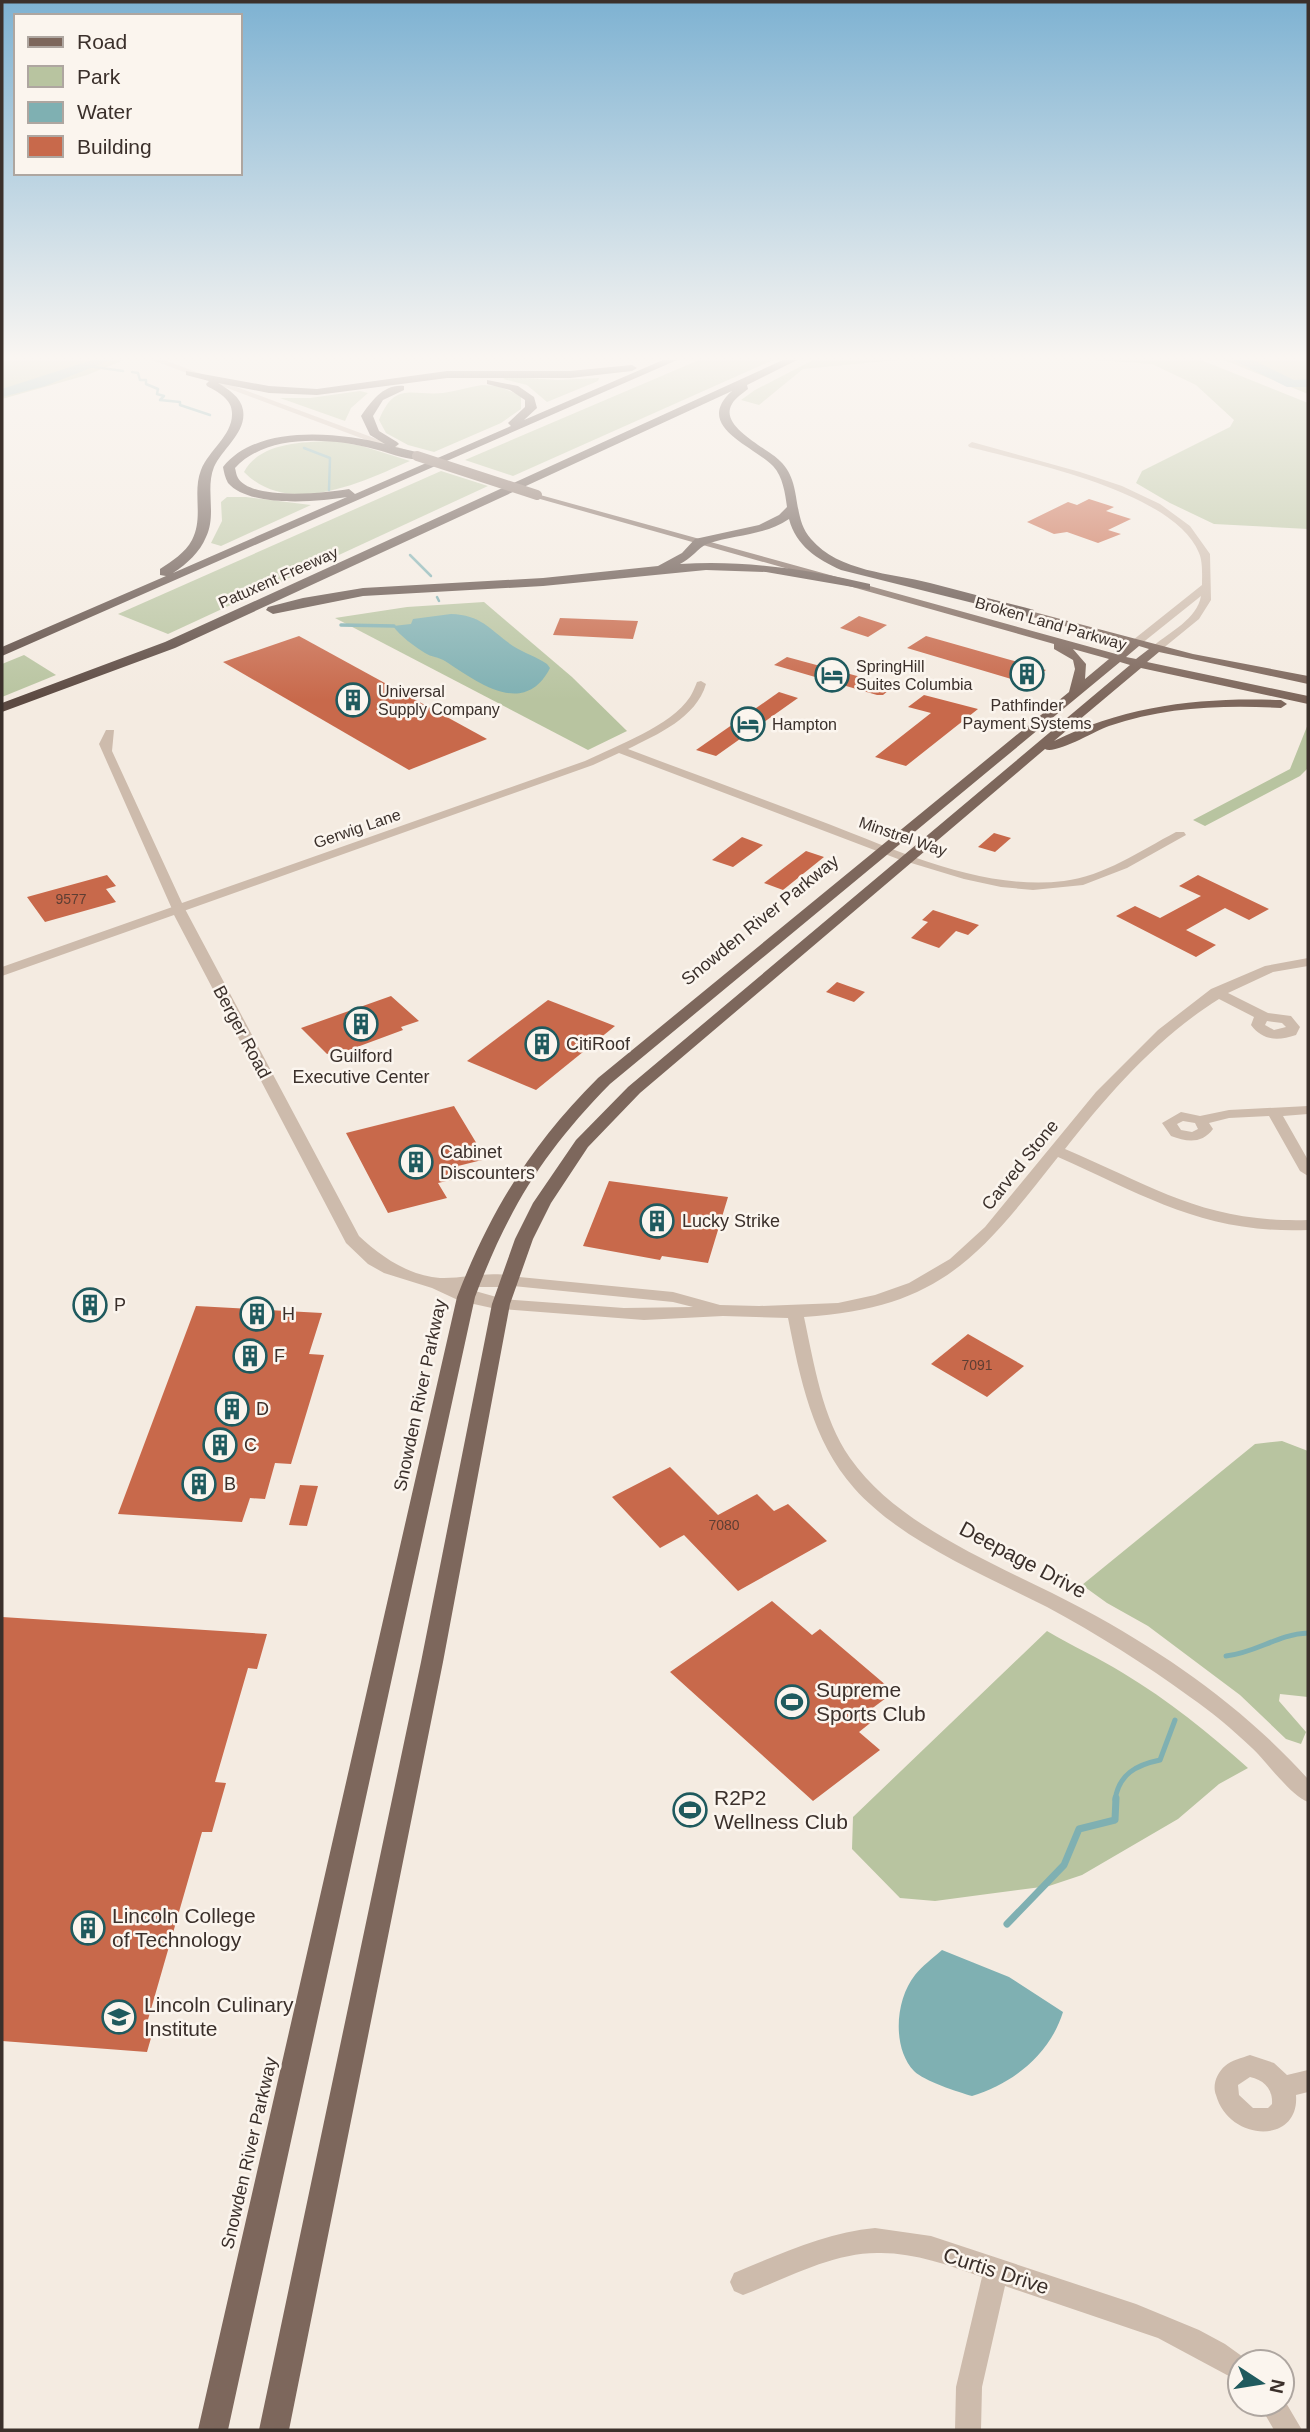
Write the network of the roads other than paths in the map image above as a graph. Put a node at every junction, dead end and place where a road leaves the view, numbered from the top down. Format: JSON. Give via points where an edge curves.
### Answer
{"nodes":[{"id":1,"x":206,"y":473,"type":"edge"},
{"id":2,"x":229,"y":473,"type":"edge"},
{"id":3,"x":408,"y":473,"type":"edge"},
{"id":4,"x":412,"y":473,"type":"edge"},
{"id":5,"x":471,"y":473,"type":"edge"},
{"id":6,"x":545,"y":473,"type":"edge"},
{"id":7,"x":785,"y":473,"type":"edge"},
{"id":8,"x":1068,"y":473,"type":"edge"},
{"id":9,"x":793,"y":508,"type":"junction"},
{"id":10,"x":700,"y":542,"type":"junction"},
{"id":11,"x":788,"y":564,"type":"junction"},
{"id":12,"x":648,"y":572,"type":"junction"},
{"id":13,"x":865,"y":587,"type":"junction"},
{"id":14,"x":1206,"y":587,"type":"junction"},
{"id":15,"x":1028,"y":613,"type":"junction"},
{"id":16,"x":1009,"y":627,"type":"junction"},
{"id":17,"x":1137,"y":642,"type":"junction"},
{"id":18,"x":1157,"y":648,"type":"junction"},
{"id":19,"x":7,"y":650,"type":"edge"},
{"id":20,"x":1117,"y":657,"type":"junction"},
{"id":21,"x":1139,"y":664,"type":"junction"},
{"id":22,"x":93,"y":675,"type":"junction"},
{"id":23,"x":1308,"y":680,"type":"edge"},
{"id":24,"x":701,"y":684,"type":"dead end"},
{"id":25,"x":1073,"y":694,"type":"junction"},
{"id":26,"x":1308,"y":703,"type":"edge"},
{"id":27,"x":2,"y":708,"type":"edge"},
{"id":28,"x":110,"y":732,"type":"dead end"},
{"id":29,"x":618,"y":749,"type":"junction"},
{"id":30,"x":1009,"y":772,"type":"junction"},
{"id":31,"x":1180,"y":835,"type":"dead end"},
{"id":32,"x":885,"y":850,"type":"junction"},
{"id":33,"x":909,"y":858,"type":"junction"},
{"id":34,"x":178,"y":909,"type":"junction"},
{"id":35,"x":1308,"y":962,"type":"edge"},
{"id":36,"x":2,"y":972,"type":"edge"},
{"id":37,"x":1216,"y":992,"type":"junction"},
{"id":38,"x":1265,"y":1017,"type":"dead end"},
{"id":39,"x":1308,"y":1110,"type":"edge"},
{"id":40,"x":1274,"y":1112,"type":"junction"},
{"id":41,"x":1200,"y":1120,"type":"dead end"},
{"id":42,"x":1055,"y":1150,"type":"junction"},
{"id":43,"x":1308,"y":1171,"type":"edge"},
{"id":44,"x":1308,"y":1225,"type":"edge"},
{"id":45,"x":509,"y":1281,"type":"junction"},
{"id":46,"x":469,"y":1288,"type":"junction"},
{"id":47,"x":501,"y":1304,"type":"junction"},
{"id":48,"x":725,"y":1310,"type":"junction"},
{"id":49,"x":795,"y":1312,"type":"junction"},
{"id":50,"x":1308,"y":1793,"type":"edge"},
{"id":51,"x":1308,"y":2081,"type":"edge"},
{"id":52,"x":1282,"y":2087,"type":"dead end"},
{"id":53,"x":996,"y":2270,"type":"junction"},
{"id":54,"x":743,"y":2283,"type":"dead end"},
{"id":55,"x":1226,"y":2359,"type":"edge"},
{"id":56,"x":213,"y":2430,"type":"edge"},
{"id":57,"x":274,"y":2430,"type":"edge"},
{"id":58,"x":968,"y":2430,"type":"edge"}],
"edges":[{"from":1,"to":19,"type":"highway","via":[[206,520],[195,547],[157,577]]},
{"from":2,"to":3,"type":"highway","via":[[251,491],[313,498],[354,492]]},
{"from":4,"to":19,"type":"highway"},
{"from":5,"to":10,"type":"main road","name":"Broken Land Parkway","bridge":true},
{"from":6,"to":22,"type":"highway","name":"Patuxent Freeway","via":[[203,630]]},
{"from":7,"to":9,"type":"highway"},
{"from":8,"to":14,"type":"street","via":[[1114,487],[1184,524],[1203,546],[1209,572]]},
{"from":9,"to":10,"type":"highway","via":[[783,519],[763,528]]},
{"from":9,"to":15,"type":"highway","via":[[805,540],[841,564]]},
{"from":10,"to":11,"type":"main road","name":"Broken Land Parkway"},
{"from":10,"to":12,"type":"highway","via":[[679,560]]},
{"from":11,"to":13,"type":"main road","name":"Broken Land Parkway"},
{"from":11,"to":15,"type":"main road","name":"Broken Land Parkway"},
{"from":12,"to":13,"type":"highway","via":[[756,567]]},
{"from":12,"to":22,"type":"highway","via":[[555,582],[393,589],[317,599],[255,616]]},
{"from":13,"to":16,"type":"main road","name":"Broken Land Parkway"},
{"from":14,"to":17,"type":"street"},
{"from":14,"to":18,"type":"street","via":[[1202,609]]},
{"from":15,"to":17,"type":"main road","name":"Broken Land Parkway"},
{"from":16,"to":20,"type":"main road","name":"Broken Land Parkway"},
{"from":16,"to":25,"type":"main road","via":[[1077,658],[1082,675]]},
{"from":17,"to":18,"type":"main road","name":"Broken Land Parkway"},
{"from":17,"to":20,"type":"main road","name":"Snowden River Parkway"},
{"from":18,"to":21,"type":"main road"},
{"from":18,"to":23,"type":"main road","name":"Broken Land Parkway"},
{"from":20,"to":21,"type":"main road","name":"Broken Land Parkway"},
{"from":20,"to":25,"type":"main road","name":"Snowden River Parkway"},
{"from":21,"to":26,"type":"main road","name":"Broken Land Parkway"},
{"from":21,"to":30,"type":"main road"},
{"from":22,"to":27,"type":"highway","name":"Patuxent Freeway"},
{"from":24,"to":29,"type":"street","name":"Gerwig Lane","via":[[701,692],[689,707]]},
{"from":25,"to":32,"type":"main road","name":"Snowden River Parkway"},
{"from":26,"to":30,"type":"main road","via":[[1210,704],[1138,714],[1072,736]]},
{"from":28,"to":34,"type":"street","name":"Berger Road","via":[[106,751]]},
{"from":29,"to":32,"type":"street","name":"Minstrel Way"},
{"from":29,"to":34,"type":"street","name":"Gerwig Lane","via":[[571,770]]},
{"from":30,"to":33,"type":"main road"},
{"from":31,"to":33,"type":"street","name":"Minstrel Way","via":[[1093,878],[1051,887],[995,883]]},
{"from":32,"to":33,"type":"street","name":"Minstrel Way"},
{"from":32,"to":46,"type":"main road","name":"Snowden River Parkway","via":[[571,1113],[509,1197]]},
{"from":33,"to":45,"type":"main road","via":[[602,1121],[542,1203]]},
{"from":34,"to":36,"type":"street","name":"Gerwig Lane"},
{"from":34,"to":46,"type":"street","name":"Berger Road","via":[[352,1239],[390,1269]]},
{"from":35,"to":37,"type":"street","name":"Carved Stone","via":[[1260,972]]},
{"from":37,"to":38,"type":"street"},
{"from":37,"to":42,"type":"street","name":"Carved Stone","via":[[1135,1061]]},
{"from":39,"to":40,"type":"street"},
{"from":40,"to":41,"type":"street"},
{"from":40,"to":43,"type":"street"},
{"from":42,"to":44,"type":"street","via":[[1192,1211],[1251,1223]]},
{"from":42,"to":49,"type":"street","name":"Carved Stone","via":[[995,1227],[945,1271],[875,1301]]},
{"from":45,"to":46,"type":"street","name":"Berger Road"},
{"from":45,"to":47,"type":"main road"},
{"from":45,"to":48,"type":"street","name":"Carved Stone","via":[[673,1297]]},
{"from":46,"to":47,"type":"street","name":"Berger Road"},
{"from":46,"to":56,"type":"main road","name":"Snowden River Parkway"},
{"from":47,"to":48,"type":"street","name":"Carved Stone","via":[[668,1315]]},
{"from":47,"to":57,"type":"main road"},
{"from":48,"to":49,"type":"street","name":"Carved Stone"},
{"from":49,"to":50,"type":"street","name":"Deepage Drive","via":[[819,1416],[845,1465],[864,1486],[913,1525],[1174,1674],[1258,1742]]},
{"from":51,"to":52,"type":"street"},
{"from":53,"to":54,"type":"street","name":"Curtis Drive","via":[[906,2243],[872,2240]]},
{"from":53,"to":55,"type":"street","name":"Curtis Drive","via":[[1178,2333]]},
{"from":53,"to":58,"type":"street","via":[[969,2387]]}]}
